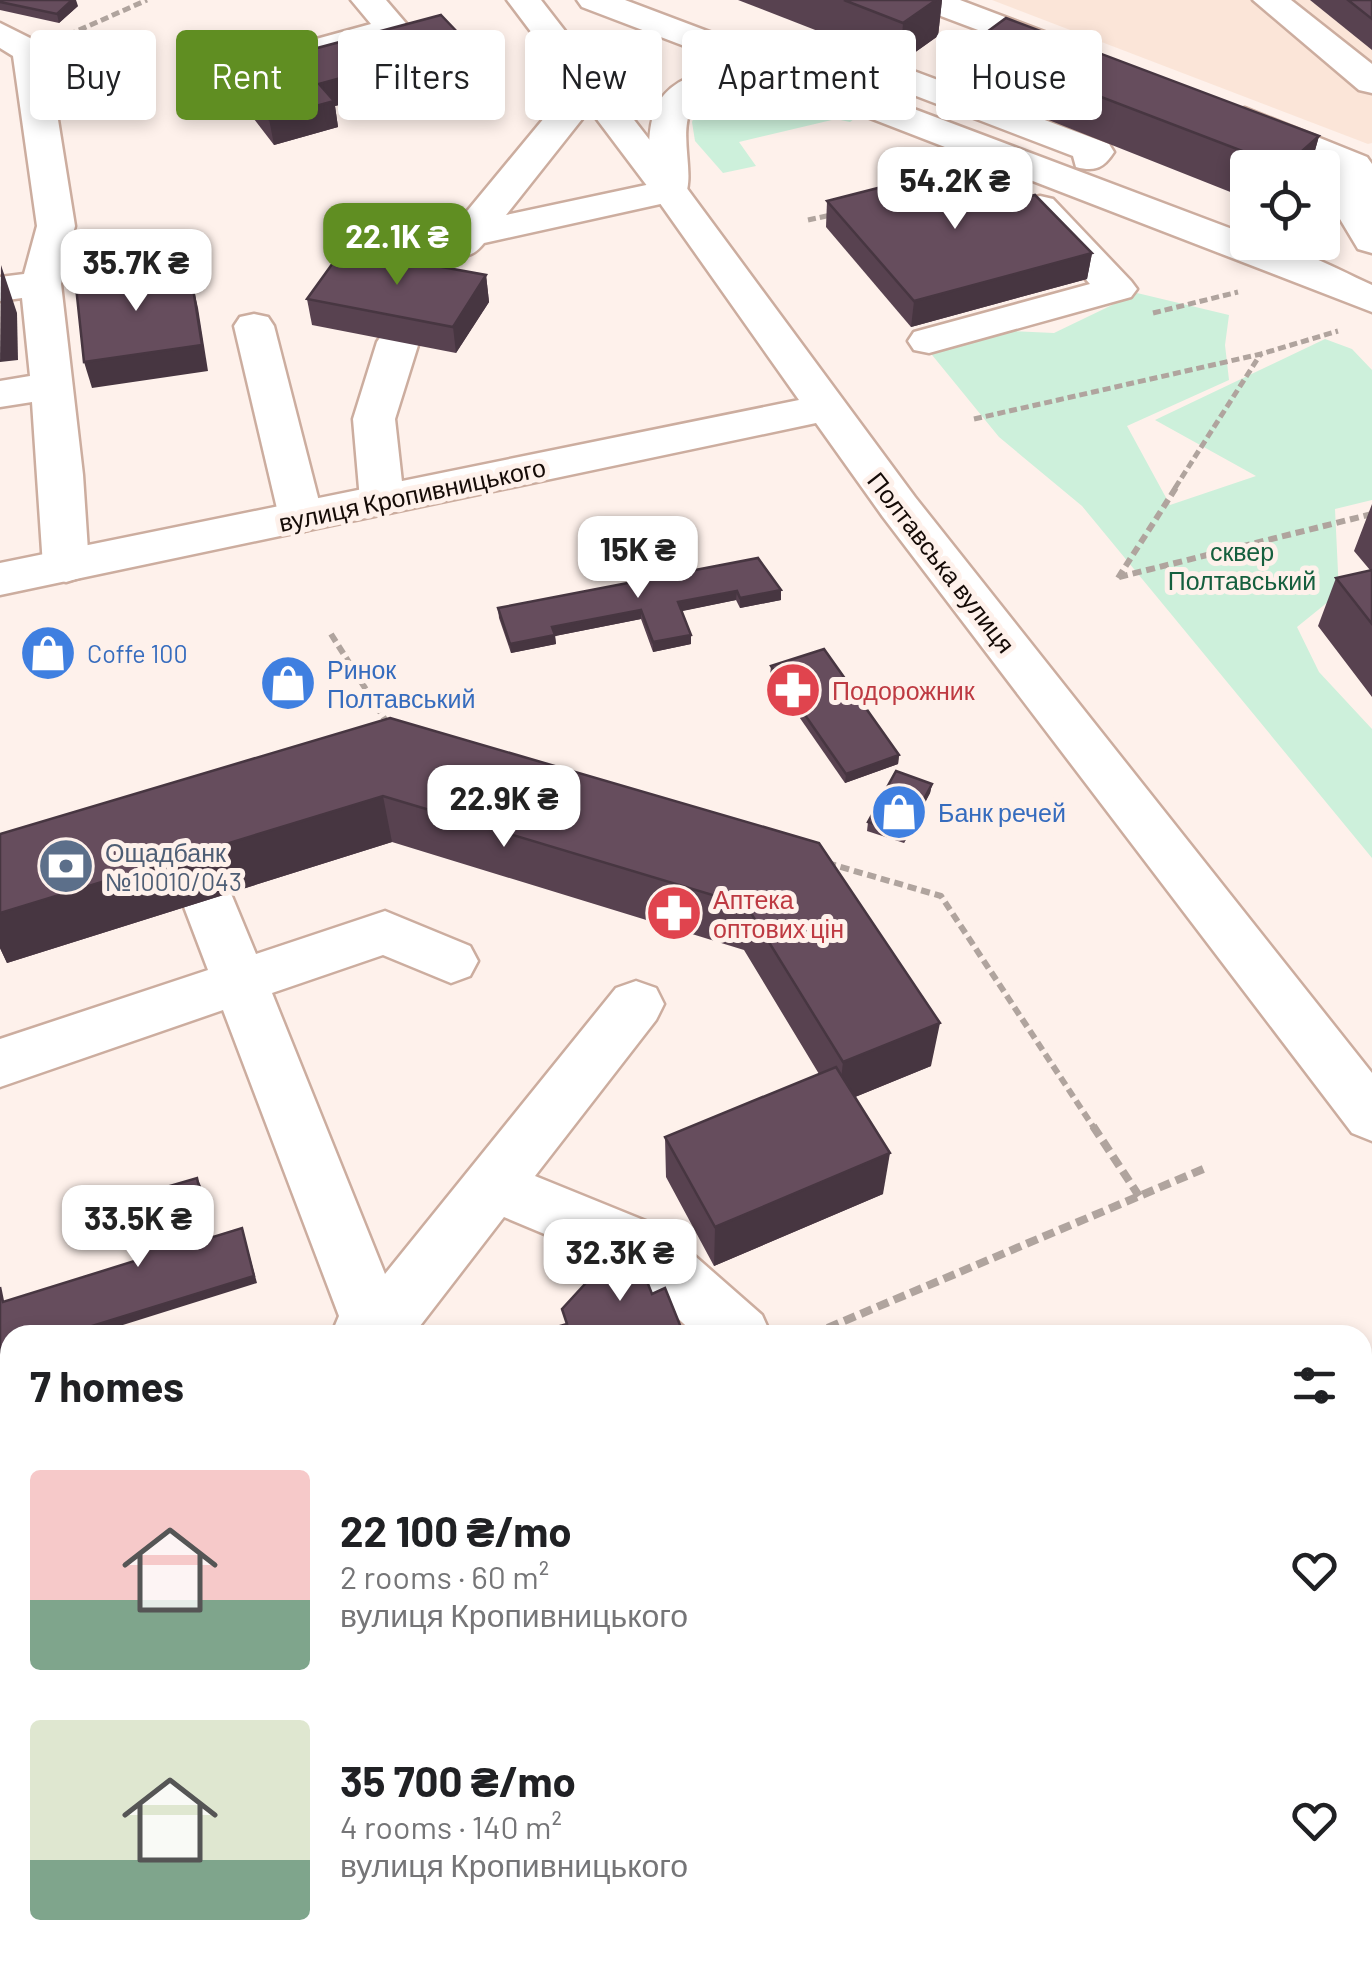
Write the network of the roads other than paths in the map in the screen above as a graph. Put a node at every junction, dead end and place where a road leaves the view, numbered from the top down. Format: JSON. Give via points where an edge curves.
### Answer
{"nodes":[{"id":1,"x":368,"y":0,"type":"edge"},
{"id":2,"x":524,"y":0,"type":"edge"},
{"id":3,"x":594,"y":0,"type":"edge"},
{"id":4,"x":929,"y":0,"type":"edge"},
{"id":5,"x":1270,"y":0,"type":"edge"},
{"id":6,"x":990,"y":23,"type":"junction"},
{"id":7,"x":548,"y":30,"type":"edge"},
{"id":8,"x":1008,"y":30,"type":"edge"},
{"id":9,"x":682,"y":34,"type":"edge"},
{"id":10,"x":15,"y":42,"type":"edge"},
{"id":11,"x":318,"y":49,"type":"edge"},
{"id":12,"x":916,"y":77,"type":"edge"},
{"id":13,"x":1372,"y":82,"type":"edge"},
{"id":14,"x":916,"y":83,"type":"edge"},
{"id":15,"x":682,"y":100,"type":"edge"},
{"id":16,"x":1206,"y":104,"type":"edge"},
{"id":17,"x":562,"y":120,"type":"edge"},
{"id":18,"x":617,"y":120,"type":"edge"},
{"id":19,"x":905,"y":120,"type":"edge"},
{"id":20,"x":991,"y":153,"type":"junction"},
{"id":21,"x":1061,"y":180,"type":"junction"},
{"id":22,"x":670,"y":191,"type":"junction"},
{"id":23,"x":468,"y":234,"type":"junction"},
{"id":24,"x":1372,"y":240,"type":"edge"},
{"id":25,"x":1372,"y":274,"type":"edge"},
{"id":26,"x":440,"y":276,"type":"edge"},
{"id":27,"x":1317,"y":276,"type":"junction"},
{"id":28,"x":20,"y":287,"type":"edge"},
{"id":29,"x":1363,"y":312,"type":"edge"},
{"id":30,"x":254,"y":326,"type":"dead end"},
{"id":31,"x":929,"y":341,"type":"dead end"},
{"id":32,"x":398,"y":342,"type":"edge"},
{"id":33,"x":50,"y":386,"type":"junction"},
{"id":34,"x":0,"y":394,"type":"edge"},
{"id":35,"x":824,"y":408,"type":"junction"},
{"id":36,"x":382,"y":500,"type":"junction"},
{"id":37,"x":301,"y":517,"type":"junction"},
{"id":38,"x":66,"y":566,"type":"junction"},
{"id":39,"x":0,"y":579,"type":"edge"},
{"id":40,"x":208,"y":900,"type":"edge"},
{"id":41,"x":451,"y":961,"type":"dead end"},
{"id":42,"x":240,"y":981,"type":"junction"},
{"id":43,"x":636,"y":1004,"type":"dead end"},
{"id":44,"x":0,"y":1063,"type":"edge"},
{"id":45,"x":1372,"y":1116,"type":"edge"},
{"id":46,"x":492,"y":1185,"type":"junction"},
{"id":47,"x":369,"y":1325,"type":"edge"},
{"id":48,"x":379,"y":1325,"type":"edge"},
{"id":49,"x":729,"y":1325,"type":"edge"}],
"edges":[{"from":1,"to":11,"type":"main road","via":[[393,28]]},
{"from":2,"to":7,"type":"main road","name":"Полтавська вулиця"},
{"from":3,"to":9,"type":"main road"},
{"from":4,"to":6,"type":"main road"},
{"from":5,"to":13,"type":"main road"},
{"from":6,"to":8,"type":"main road"},
{"from":6,"to":12,"type":"main road"},
{"from":10,"to":28,"type":"main road","via":[[56,226]]},
{"from":14,"to":21,"type":"main road","via":[[1096,152]]},
{"from":15,"to":22,"type":"main road","via":[[668,118]]},
{"from":16,"to":24,"type":"main road","via":[[1354,165],[1354,209]]},
{"from":17,"to":23,"type":"main road"},
{"from":18,"to":22,"type":"main road","name":"Полтавська вулиця"},
{"from":19,"to":20,"type":"main road"},
{"from":20,"to":21,"type":"main road"},
{"from":20,"to":31,"type":"main road","via":[[1117,289]]},
{"from":21,"to":27,"type":"main road"},
{"from":22,"to":23,"type":"main road"},
{"from":22,"to":35,"type":"main road","name":"Полтавська вулиця"},
{"from":23,"to":26,"type":"main road"},
{"from":25,"to":27,"type":"main road"},
{"from":27,"to":29,"type":"main road"},
{"from":28,"to":33,"type":"main road"},
{"from":30,"to":37,"type":"main road"},
{"from":32,"to":36,"type":"main road","via":[[374,420]]},
{"from":33,"to":34,"type":"main road"},
{"from":33,"to":38,"type":"main road"},
{"from":35,"to":36,"type":"main road","name":"вулиця Кропивницького"},
{"from":35,"to":45,"type":"main road","name":"Полтавська вулиця"},
{"from":36,"to":37,"type":"main road","name":"вулиця Кропивницького"},
{"from":37,"to":38,"type":"main road","name":"вулиця Кропивницького"},
{"from":38,"to":39,"type":"main road","name":"вулиця Кропивницького"},
{"from":40,"to":42,"type":"main road"},
{"from":41,"to":42,"type":"main road","via":[[385,932]]},
{"from":42,"to":44,"type":"main road"},
{"from":42,"to":47,"type":"main road"},
{"from":43,"to":46,"type":"main road"},
{"from":46,"to":48,"type":"main road"},
{"from":46,"to":49,"type":"main road","via":[[642,1247]]}]}
